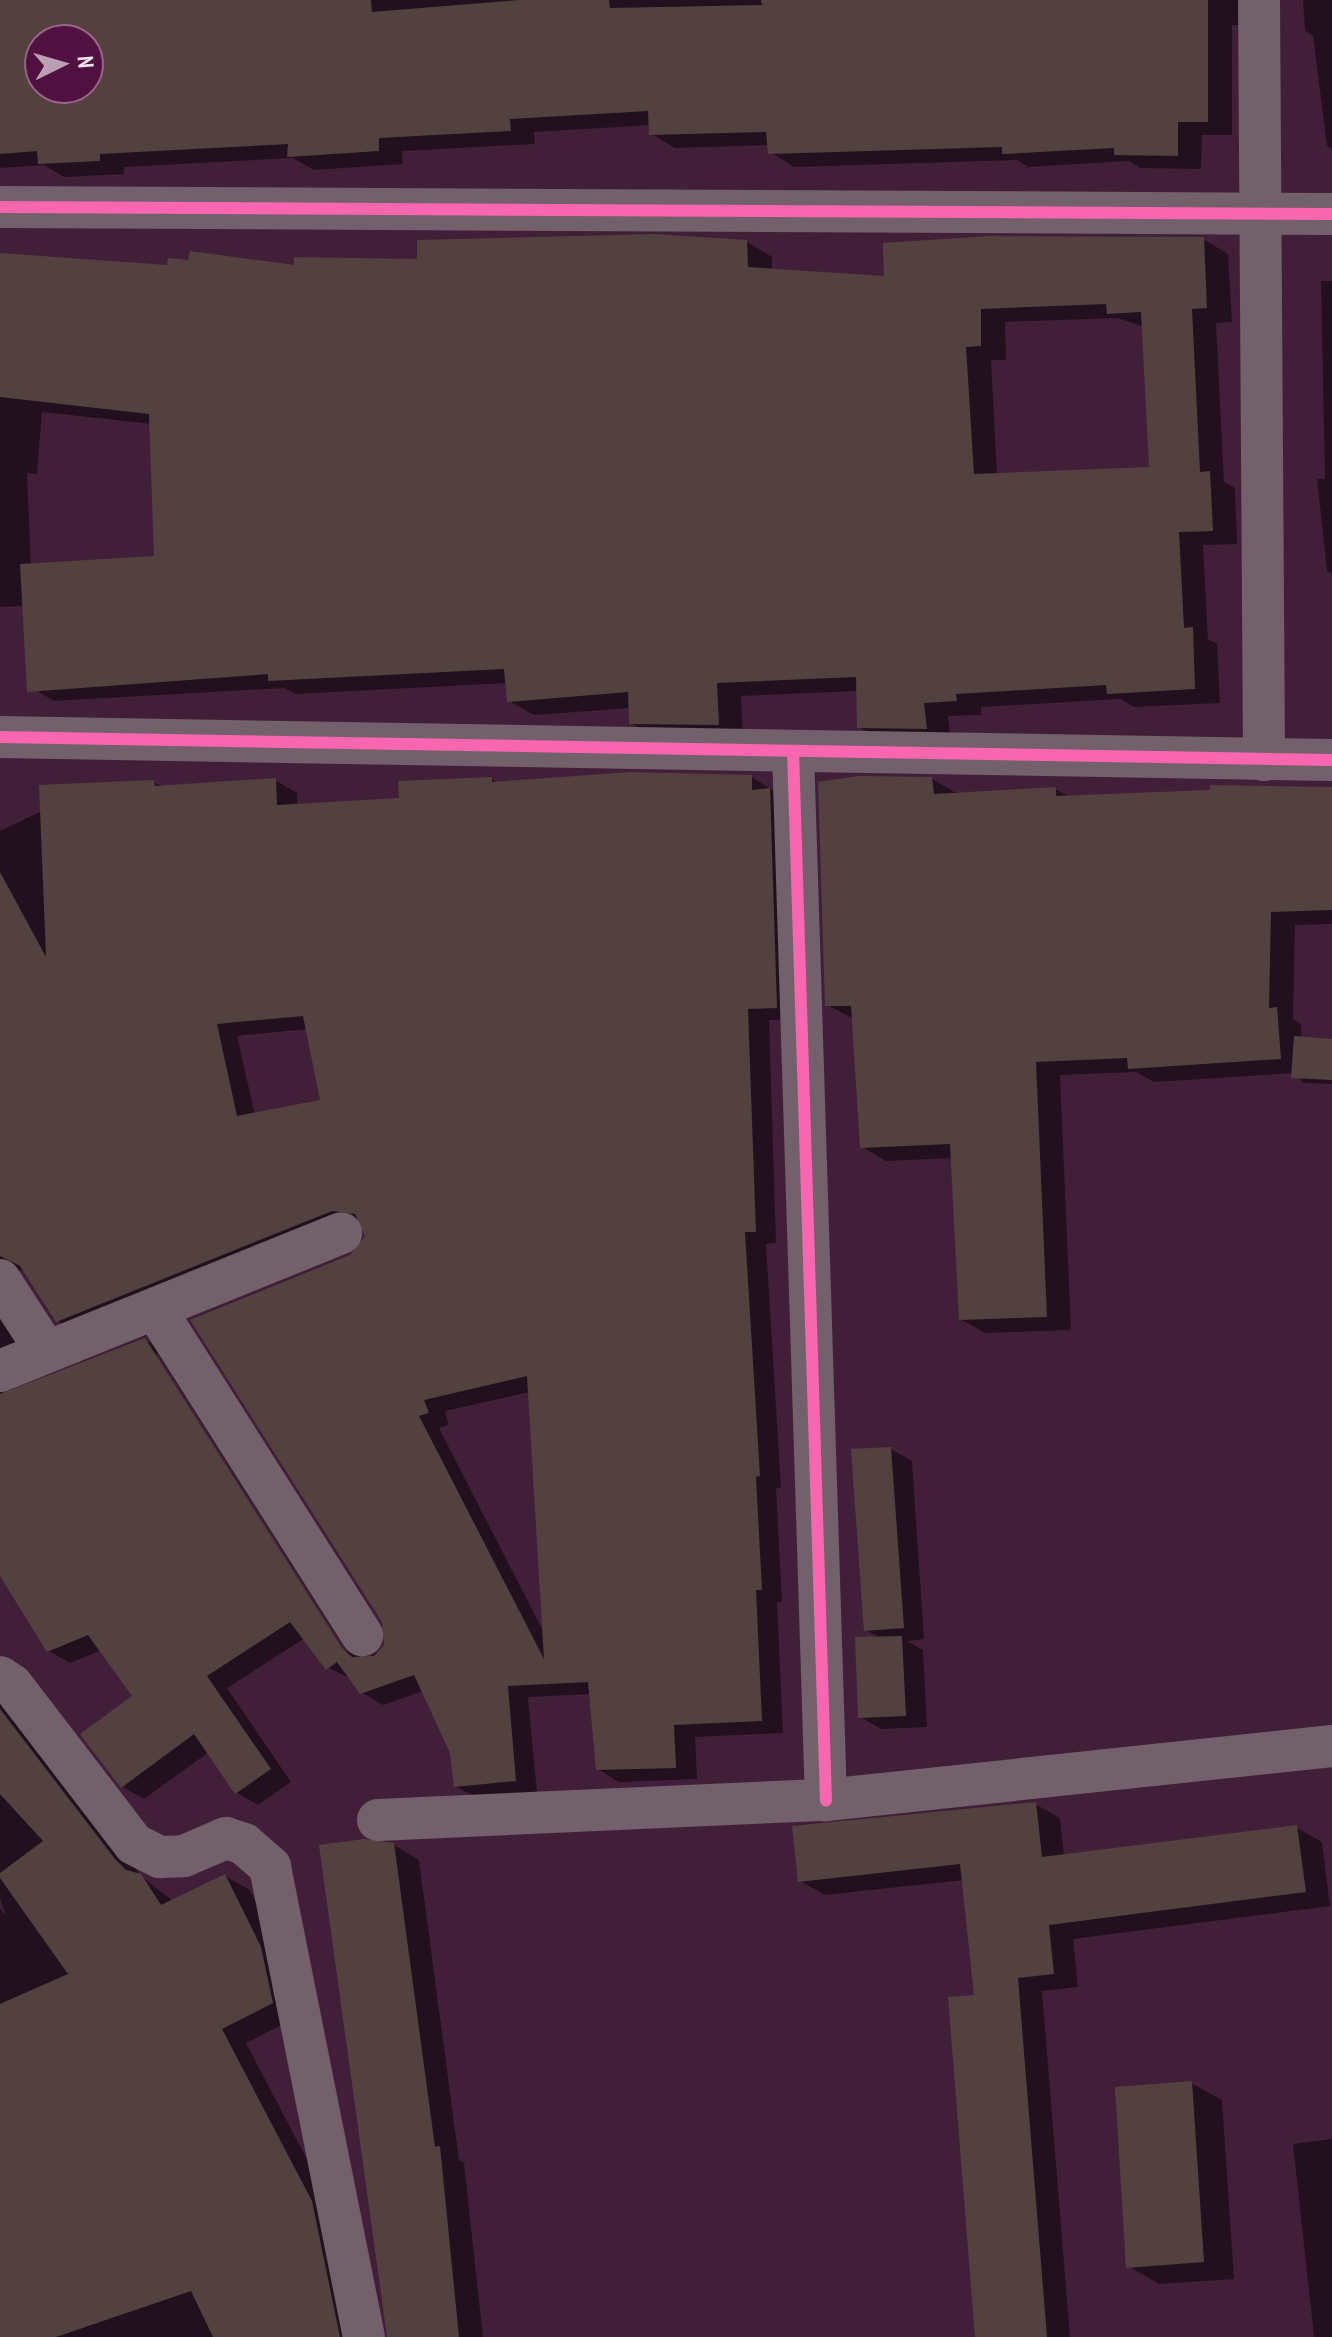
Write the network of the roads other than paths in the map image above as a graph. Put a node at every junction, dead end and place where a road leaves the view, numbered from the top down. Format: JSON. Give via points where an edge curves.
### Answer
{"nodes":[{"id":1,"x":1259,"y":0,"type":"edge"},
{"id":2,"x":0,"y":207,"type":"edge"},
{"id":3,"x":1260,"y":214,"type":"junction"},
{"id":4,"x":1332,"y":214,"type":"edge"},
{"id":5,"x":0,"y":737,"type":"edge"},
{"id":6,"x":793,"y":751,"type":"junction"},
{"id":7,"x":1264,"y":760,"type":"junction"},
{"id":8,"x":1332,"y":760,"type":"edge"},
{"id":9,"x":341,"y":1233,"type":"dead end"},
{"id":10,"x":0,"y":1280,"type":"edge"},
{"id":11,"x":157,"y":1312,"type":"junction"},
{"id":12,"x":46,"y":1351,"type":"junction"},
{"id":13,"x":0,"y":1371,"type":"edge"},
{"id":14,"x":362,"y":1635,"type":"dead end"},
{"id":15,"x":0,"y":1677,"type":"edge"},
{"id":16,"x":1332,"y":1746,"type":"edge"},
{"id":17,"x":826,"y":1800,"type":"junction"},
{"id":18,"x":378,"y":1820,"type":"dead end"},
{"id":19,"x":364,"y":2337,"type":"edge"}],
"edges":[{"from":1,"to":3,"type":"street"},
{"from":2,"to":3,"type":"street"},
{"from":3,"to":4,"type":"street"},
{"from":3,"to":7,"type":"street"},
{"from":5,"to":6,"type":"street"},
{"from":6,"to":7,"type":"street"},
{"from":6,"to":17,"type":"street"},
{"from":7,"to":8,"type":"street"},
{"from":9,"to":11,"type":"street"},
{"from":10,"to":12,"type":"street"},
{"from":11,"to":12,"type":"street"},
{"from":11,"to":14,"type":"street"},
{"from":12,"to":13,"type":"street"},
{"from":15,"to":19,"type":"street","via":[[12,1685],[134,1844],[160,1857],[184,1856],[226,1838],[244,1844],[270,1867]]},
{"from":16,"to":17,"type":"street"},
{"from":17,"to":18,"type":"street"}]}
